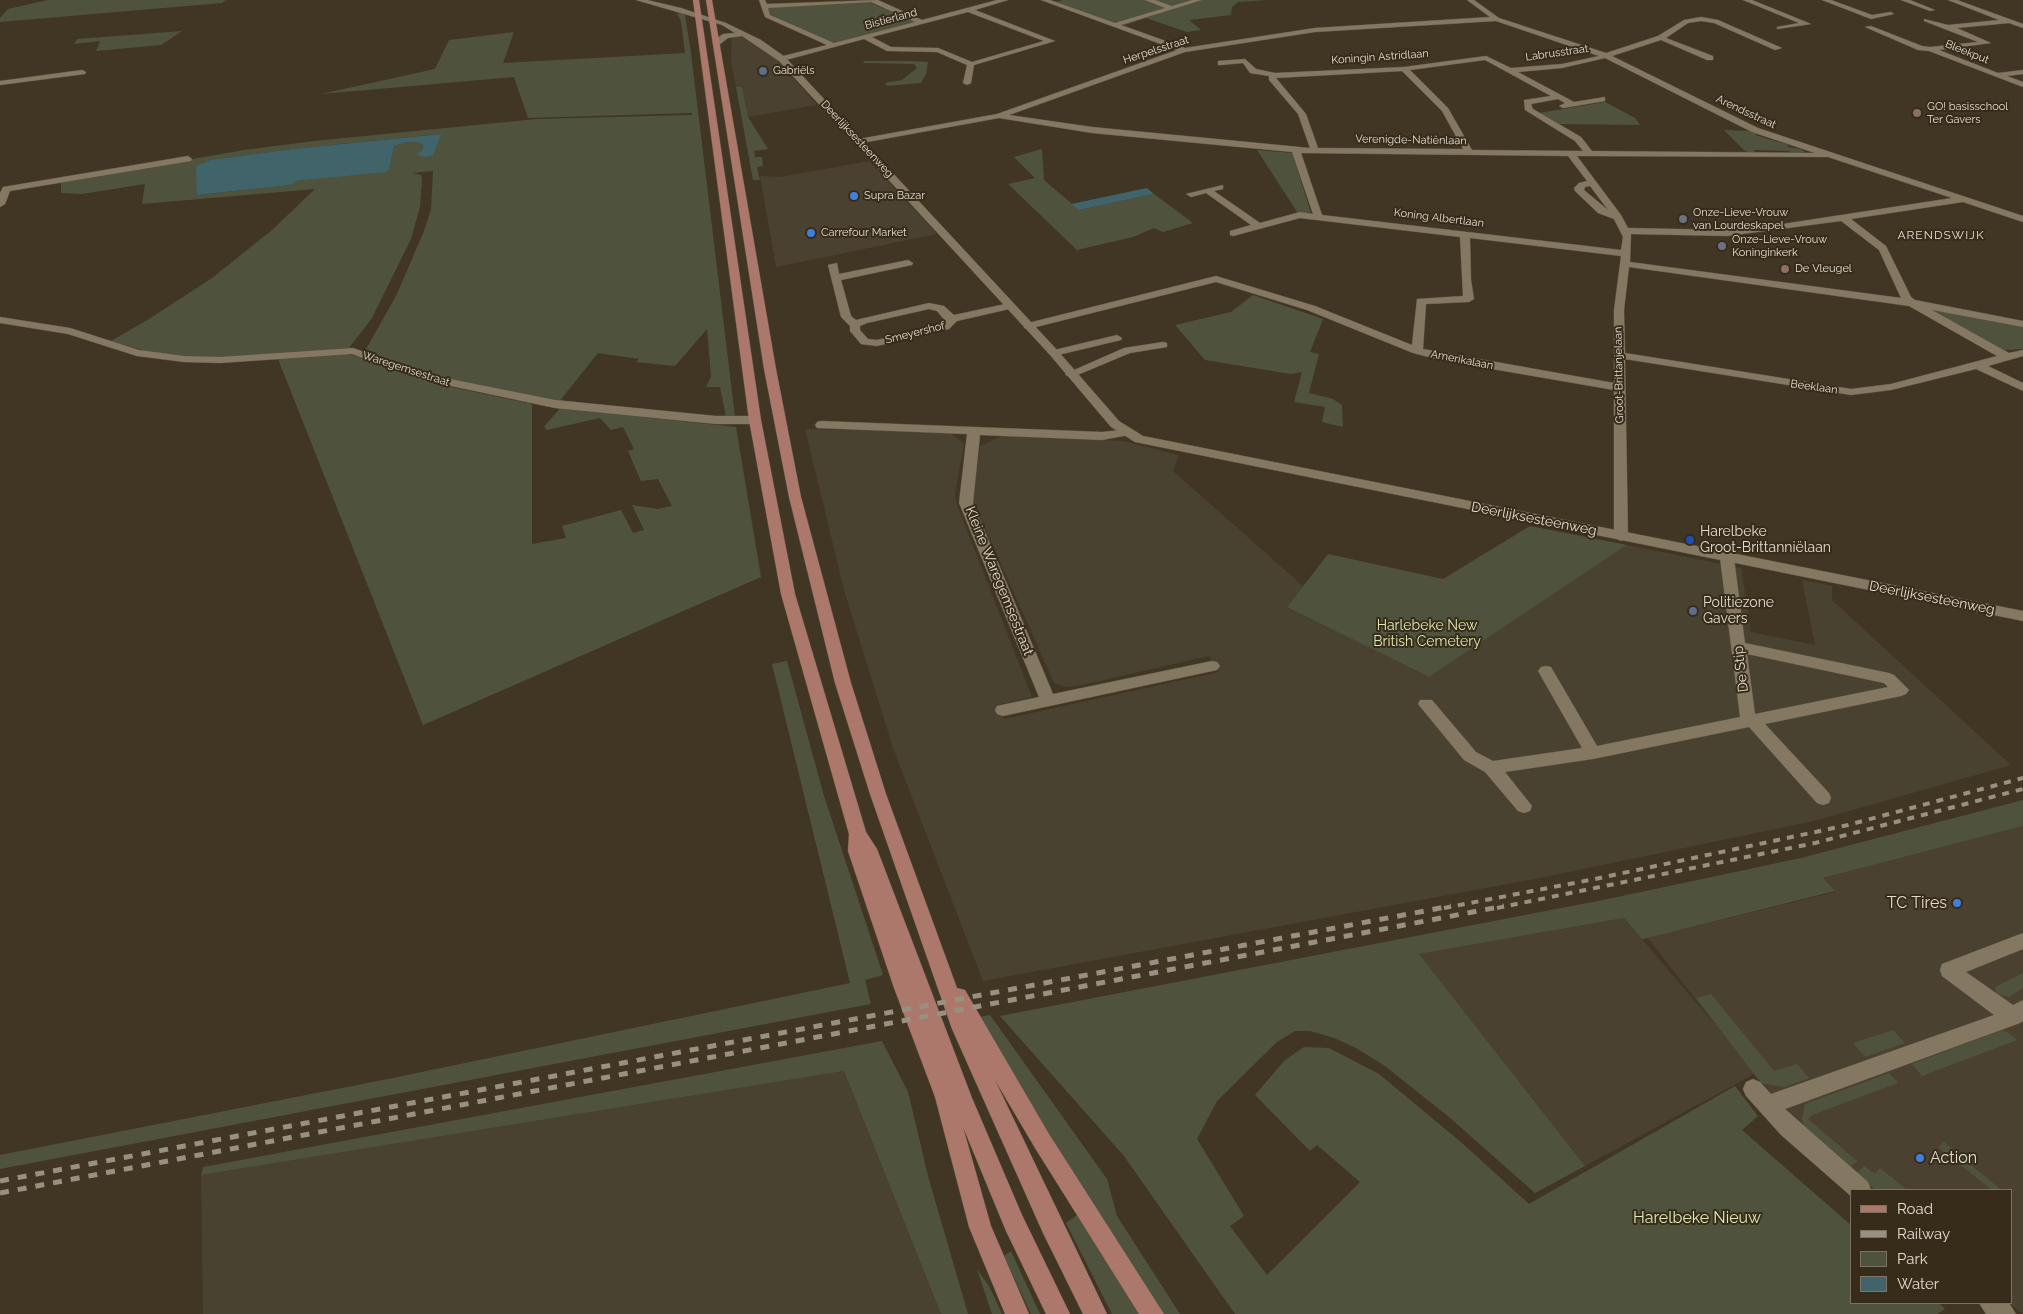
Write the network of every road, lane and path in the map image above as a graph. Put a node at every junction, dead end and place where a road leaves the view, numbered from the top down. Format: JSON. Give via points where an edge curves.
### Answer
{"nodes":[{"id":1,"x":639,"y":0,"type":"edge"},
{"id":2,"x":696,"y":0,"type":"edge"},
{"id":3,"x":709,"y":0,"type":"edge"},
{"id":4,"x":872,"y":0,"type":"edge"},
{"id":5,"x":1005,"y":0,"type":"edge"},
{"id":6,"x":1044,"y":0,"type":"edge"},
{"id":7,"x":1148,"y":0,"type":"edge"},
{"id":8,"x":1199,"y":0,"type":"edge"},
{"id":9,"x":1470,"y":0,"type":"edge"},
{"id":10,"x":1746,"y":0,"type":"edge"},
{"id":11,"x":1825,"y":0,"type":"edge"},
{"id":12,"x":1904,"y":0,"type":"edge"},
{"id":13,"x":1951,"y":0,"type":"edge"},
{"id":14,"x":682,"y":2,"type":"dead end"},
{"id":15,"x":763,"y":3,"type":"edge"},
{"id":16,"x":963,"y":3,"type":"dead end"},
{"id":17,"x":658,"y":4,"type":"junction"},
{"id":18,"x":1172,"y":8,"type":"junction"},
{"id":19,"x":973,"y":9,"type":"junction"},
{"id":20,"x":1932,"y":10,"type":"dead end"},
{"id":21,"x":1891,"y":14,"type":"dead end"},
{"id":22,"x":699,"y":16,"type":"junction"},
{"id":23,"x":712,"y":17,"type":"junction"},
{"id":24,"x":1497,"y":18,"type":"junction"},
{"id":25,"x":1926,"y":20,"type":"dead end"},
{"id":26,"x":2009,"y":21,"type":"junction"},
{"id":27,"x":923,"y":22,"type":"junction"},
{"id":28,"x":1115,"y":25,"type":"junction"},
{"id":29,"x":1869,"y":26,"type":"dead end"},
{"id":30,"x":2023,"y":26,"type":"edge"},
{"id":31,"x":1948,"y":27,"type":"junction"},
{"id":32,"x":1779,"y":28,"type":"dead end"},
{"id":33,"x":744,"y":34,"type":"junction"},
{"id":34,"x":867,"y":38,"type":"junction"},
{"id":35,"x":1661,"y":38,"type":"junction"},
{"id":36,"x":716,"y":43,"type":"junction"},
{"id":37,"x":834,"y":46,"type":"junction"},
{"id":38,"x":1778,"y":48,"type":"dead end"},
{"id":39,"x":1930,"y":49,"type":"junction"},
{"id":40,"x":1184,"y":50,"type":"junction"},
{"id":41,"x":1604,"y":56,"type":"junction"},
{"id":42,"x":1486,"y":58,"type":"joint"},
{"id":43,"x":1710,"y":58,"type":"dead end"},
{"id":44,"x":782,"y":59,"type":"junction"},
{"id":45,"x":1221,"y":63,"type":"dead end"},
{"id":46,"x":971,"y":64,"type":"junction"},
{"id":47,"x":1404,"y":69,"type":"junction"},
{"id":48,"x":1512,"y":70,"type":"junction"},
{"id":49,"x":82,"y":72,"type":"dead end"},
{"id":50,"x":2023,"y":72,"type":"edge"},
{"id":51,"x":1274,"y":75,"type":"junction"},
{"id":52,"x":1995,"y":75,"type":"junction"},
{"id":53,"x":0,"y":83,"type":"edge"},
{"id":54,"x":966,"y":83,"type":"dead end"},
{"id":55,"x":2023,"y":85,"type":"edge"},
{"id":56,"x":1558,"y":97,"type":"junction"},
{"id":57,"x":1602,"y":99,"type":"dead end"},
{"id":58,"x":1572,"y":104,"type":"junction"},
{"id":59,"x":1529,"y":110,"type":"junction"},
{"id":60,"x":999,"y":116,"type":"junction"},
{"id":61,"x":859,"y":142,"type":"junction"},
{"id":62,"x":1296,"y":150,"type":"junction"},
{"id":63,"x":1316,"y":150,"type":"junction"},
{"id":64,"x":1469,"y":152,"type":"junction"},
{"id":65,"x":1570,"y":154,"type":"junction"},
{"id":66,"x":1590,"y":154,"type":"junction"},
{"id":67,"x":1826,"y":155,"type":"junction"},
{"id":68,"x":188,"y":159,"type":"dead end"},
{"id":69,"x":1593,"y":183,"type":"junction"},
{"id":70,"x":1220,"y":187,"type":"dead end"},
{"id":71,"x":1207,"y":190,"type":"junction"},
{"id":72,"x":1191,"y":194,"type":"dead end"},
{"id":73,"x":1965,"y":199,"type":"junction"},
{"id":74,"x":0,"y":204,"type":"edge"},
{"id":75,"x":1318,"y":216,"type":"junction"},
{"id":76,"x":1618,"y":217,"type":"junction"},
{"id":77,"x":1844,"y":219,"type":"junction"},
{"id":78,"x":2023,"y":219,"type":"edge"},
{"id":79,"x":1258,"y":226,"type":"junction"},
{"id":80,"x":1627,"y":231,"type":"junction"},
{"id":81,"x":1233,"y":233,"type":"dead end"},
{"id":82,"x":1465,"y":233,"type":"junction"},
{"id":83,"x":1626,"y":262,"type":"junction"},
{"id":84,"x":908,"y":263,"type":"dead end"},
{"id":85,"x":833,"y":265,"type":"dead end"},
{"id":86,"x":835,"y":278,"type":"junction"},
{"id":87,"x":1912,"y":304,"type":"junction"},
{"id":88,"x":1010,"y":306,"type":"junction"},
{"id":89,"x":952,"y":319,"type":"junction"},
{"id":90,"x":0,"y":320,"type":"edge"},
{"id":91,"x":2023,"y":324,"type":"edge"},
{"id":92,"x":855,"y":325,"type":"junction"},
{"id":93,"x":1028,"y":326,"type":"junction"},
{"id":94,"x":1117,"y":338,"type":"dead end"},
{"id":95,"x":1163,"y":345,"type":"dead end"},
{"id":96,"x":1417,"y":347,"type":"junction"},
{"id":97,"x":2023,"y":353,"type":"edge"},
{"id":98,"x":1054,"y":354,"type":"junction"},
{"id":99,"x":1618,"y":355,"type":"junction"},
{"id":100,"x":2007,"y":356,"type":"junction"},
{"id":101,"x":1976,"y":364,"type":"junction"},
{"id":102,"x":1071,"y":374,"type":"junction"},
{"id":103,"x":1619,"y":387,"type":"junction"},
{"id":104,"x":2023,"y":388,"type":"edge"},
{"id":105,"x":755,"y":420,"type":"junction"},
{"id":106,"x":821,"y":425,"type":"dead end"},
{"id":107,"x":974,"y":430,"type":"junction"},
{"id":108,"x":1125,"y":432,"type":"junction"},
{"id":109,"x":1621,"y":536,"type":"junction"},
{"id":110,"x":1727,"y":558,"type":"junction"},
{"id":111,"x":2023,"y":616,"type":"edge"},
{"id":112,"x":1739,"y":647,"type":"junction"},
{"id":113,"x":1212,"y":666,"type":"dead end"},
{"id":114,"x":1546,"y":671,"type":"dead end"},
{"id":115,"x":1048,"y":700,"type":"junction"},
{"id":116,"x":1426,"y":704,"type":"dead end"},
{"id":117,"x":1003,"y":710,"type":"dead end"},
{"id":118,"x":1750,"y":721,"type":"junction"},
{"id":119,"x":1593,"y":753,"type":"junction"},
{"id":120,"x":1491,"y":768,"type":"junction"},
{"id":121,"x":1822,"y":798,"type":"dead end"},
{"id":122,"x":1524,"y":806,"type":"dead end"},
{"id":123,"x":858,"y":834,"type":"junction"},
{"id":124,"x":2023,"y":940,"type":"edge"},
{"id":125,"x":941,"y":967,"type":"junction"},
{"id":126,"x":2018,"y":1013,"type":"edge"},
{"id":127,"x":1752,"y":1089,"type":"dead end"},
{"id":128,"x":1767,"y":1105,"type":"junction"},
{"id":129,"x":1859,"y":1189,"type":"edge"},
{"id":130,"x":1992,"y":1304,"type":"edge"},
{"id":131,"x":1017,"y":1314,"type":"edge"},
{"id":132,"x":1058,"y":1314,"type":"edge"},
{"id":133,"x":1096,"y":1314,"type":"edge"},
{"id":134,"x":1152,"y":1314,"type":"edge"},
{"id":135,"x":2004,"y":1314,"type":"edge"}],
"edges":[{"from":1,"to":17,"type":"street"},
{"from":2,"to":22,"type":"main road"},
{"from":3,"to":23,"type":"main road"},
{"from":4,"to":15,"type":"street"},
{"from":4,"to":27,"type":"street"},
{"from":5,"to":19,"type":"street","name":"Bistierland"},
{"from":6,"to":28,"type":"street"},
{"from":7,"to":18,"type":"street"},
{"from":8,"to":18,"type":"street"},
{"from":9,"to":24,"type":"street","name":"Arendsstraat"},
{"from":10,"to":32,"type":"street","via":[[1808,24]]},
{"from":11,"to":21,"type":"street","via":[[1871,17]]},
{"from":12,"to":20,"type":"street"},
{"from":13,"to":26,"type":"street"},
{"from":14,"to":17,"type":"street"},
{"from":15,"to":37,"type":"street","via":[[767,16]]},
{"from":16,"to":19,"type":"street"},
{"from":17,"to":22,"type":"street","name":"Deerlijksesteenweg"},
{"from":18,"to":28,"type":"street"},
{"from":19,"to":27,"type":"street","name":"Bistierland"},
{"from":19,"to":46,"type":"street","via":[[1051,41]]},
{"from":22,"to":23,"type":"street","name":"Deerlijksesteenweg"},
{"from":22,"to":105,"type":"main road"},
{"from":23,"to":33,"type":"street","name":"Deerlijksesteenweg"},
{"from":23,"to":36,"type":"main road"},
{"from":24,"to":40,"type":"street","name":"Herpelsstraat","via":[[1315,30]]},
{"from":24,"to":41,"type":"street","name":"Arendsstraat"},
{"from":25,"to":31,"type":"street","name":"Bleekput"},
{"from":26,"to":30,"type":"street"},
{"from":26,"to":31,"type":"street","name":"Bleekput"},
{"from":27,"to":34,"type":"street","name":"Bistierland"},
{"from":28,"to":40,"type":"street"},
{"from":29,"to":39,"type":"street","name":"Bleekput"},
{"from":31,"to":39,"type":"street","name":"Bleekput","via":[[1987,43]]},
{"from":33,"to":36,"type":"street","via":[[726,36]]},
{"from":33,"to":44,"type":"street","name":"Deerlijksesteenweg"},
{"from":34,"to":37,"type":"street","name":"Bistierland"},
{"from":34,"to":46,"type":"street","via":[[890,49],[938,50]]},
{"from":35,"to":38,"type":"street","name":"Labrusstraat","via":[[1686,21],[1710,19]]},
{"from":35,"to":41,"type":"street","name":"Labrusstraat"},
{"from":35,"to":43,"type":"street"},
{"from":36,"to":125,"type":"main road","via":[[770,369],[797,506],[863,748]]},
{"from":37,"to":44,"type":"street","name":"Bistierland"},
{"from":39,"to":52,"type":"street","name":"Bleekput"},
{"from":40,"to":60,"type":"street","name":"Herpelsstraat"},
{"from":41,"to":48,"type":"street","name":"Labrusstraat","via":[[1562,66]]},
{"from":41,"to":67,"type":"street","name":"Arendsstraat","via":[[1755,130]]},
{"from":42,"to":47,"type":"street","name":"Koningin Astridlaan"},
{"from":42,"to":48,"type":"street","name":"Labrusstraat"},
{"from":44,"to":61,"type":"street","name":"Deerlijksesteenweg"},
{"from":45,"to":51,"type":"street","name":"Koningin Astridlaan","via":[[1245,61],[1253,71]]},
{"from":46,"to":54,"type":"street"},
{"from":47,"to":51,"type":"street","name":"Koningin Astridlaan"},
{"from":47,"to":64,"type":"street","via":[[1445,110]]},
{"from":48,"to":56,"type":"street","name":"Labrusstraat"},
{"from":49,"to":53,"type":"street"},
{"from":50,"to":52,"type":"street","name":"Bleekput"},
{"from":51,"to":63,"type":"street","via":[[1272,78],[1302,114]]},
{"from":52,"to":55,"type":"street","name":"Bleekput"},
{"from":56,"to":58,"type":"street","name":"Labrusstraat"},
{"from":56,"to":59,"type":"street","via":[[1527,102]]},
{"from":57,"to":58,"type":"street"},
{"from":58,"to":59,"type":"street"},
{"from":59,"to":66,"type":"street","via":[[1578,139]]},
{"from":60,"to":61,"type":"street","name":"Herpelsstraat"},
{"from":60,"to":62,"type":"street","name":"Verenigde-Natiënlaan","via":[[1092,130]]},
{"from":61,"to":88,"type":"street","name":"Deerlijksesteenweg"},
{"from":62,"to":63,"type":"street","name":"Verenigde-Natiënlaan"},
{"from":62,"to":75,"type":"street"},
{"from":63,"to":64,"type":"street","name":"Verenigde-Natiënlaan"},
{"from":64,"to":65,"type":"street","name":"Verenigde-Natiënlaan"},
{"from":65,"to":66,"type":"street","name":"Verenigde-Natiënlaan"},
{"from":65,"to":69,"type":"street"},
{"from":66,"to":67,"type":"street","name":"Verenigde-Natiënlaan"},
{"from":67,"to":73,"type":"street","name":"Arendsstraat"},
{"from":68,"to":74,"type":"street","via":[[6,189]]},
{"from":69,"to":76,"type":"street"},
{"from":69,"to":76,"type":"street","via":[[1582,185],[1580,191],[1601,211]]},
{"from":70,"to":71,"type":"street"},
{"from":71,"to":72,"type":"street"},
{"from":71,"to":79,"type":"street"},
{"from":73,"to":77,"type":"street"},
{"from":73,"to":78,"type":"street","name":"Arendsstraat"},
{"from":75,"to":79,"type":"street","name":"Koning Albertlaan","via":[[1300,215]]},
{"from":75,"to":82,"type":"street","name":"Koning Albertlaan"},
{"from":76,"to":80,"type":"street"},
{"from":77,"to":80,"type":"street","via":[[1727,233]]},
{"from":77,"to":87,"type":"street","via":[[1883,248]]},
{"from":79,"to":81,"type":"street","name":"Koning Albertlaan"},
{"from":80,"to":83,"type":"street","name":"Groot-Brittanjelaan"},
{"from":82,"to":83,"type":"street","name":"Koning Albertlaan"},
{"from":82,"to":96,"type":"street","via":[[1469,299],[1421,301]]},
{"from":83,"to":87,"type":"street","name":"Koning Albertlaan","via":[[1729,284],[1752,282]]},
{"from":83,"to":99,"type":"street","name":"Groot-Brittanjelaan","via":[[1618,310]]},
{"from":84,"to":86,"type":"street"},
{"from":85,"to":86,"type":"street","name":"Smeyershof"},
{"from":86,"to":92,"type":"street","name":"Smeyershof","via":[[846,317]]},
{"from":87,"to":91,"type":"street"},
{"from":87,"to":100,"type":"street"},
{"from":88,"to":89,"type":"street","name":"Smeyershof"},
{"from":88,"to":93,"type":"street","name":"Deerlijksesteenweg"},
{"from":89,"to":92,"type":"street","name":"Smeyershof","via":[[940,308],[929,306]]},
{"from":89,"to":92,"type":"street","name":"Smeyershof","via":[[945,327],[872,343],[862,340]]},
{"from":90,"to":105,"type":"street","name":"Waregemsestraat","via":[[70,331],[137,352],[184,359],[245,359],[353,352],[428,378],[528,400],[716,420]]},
{"from":93,"to":96,"type":"street","name":"Amerikalaan","via":[[1216,279],[1311,308]]},
{"from":93,"to":98,"type":"street","name":"Deerlijksesteenweg"},
{"from":94,"to":98,"type":"street"},
{"from":95,"to":102,"type":"street","via":[[1128,350]]},
{"from":96,"to":103,"type":"street","name":"Amerikalaan","via":[[1440,357]]},
{"from":97,"to":100,"type":"street","name":"Beeklaan"},
{"from":98,"to":102,"type":"street","name":"Deerlijksesteenweg"},
{"from":99,"to":101,"type":"street","name":"Beeklaan","via":[[1851,392],[1870,392]]},
{"from":99,"to":103,"type":"street","name":"Groot-Brittanjelaan"},
{"from":100,"to":101,"type":"street","name":"Beeklaan"},
{"from":101,"to":104,"type":"street"},
{"from":102,"to":108,"type":"street","name":"Deerlijksesteenweg"},
{"from":103,"to":109,"type":"street","name":"Groot-Brittanjelaan"},
{"from":105,"to":123,"type":"main road","via":[[788,594]]},
{"from":106,"to":107,"type":"street"},
{"from":107,"to":108,"type":"street","via":[[1102,436]]},
{"from":107,"to":115,"type":"street","name":"Kleine Waregemsestraat","via":[[966,503]]},
{"from":108,"to":109,"type":"street","name":"Deerlijksesteenweg","via":[[1157,445]]},
{"from":109,"to":110,"type":"street","name":"Deerlijksesteenweg"},
{"from":110,"to":111,"type":"street","name":"Deerlijksesteenweg"},
{"from":110,"to":112,"type":"street","name":"De Stip"},
{"from":112,"to":118,"type":"street","name":"De Stip"},
{"from":112,"to":118,"type":"street","via":[[1889,679],[1901,690]]},
{"from":113,"to":115,"type":"street"},
{"from":114,"to":119,"type":"street"},
{"from":115,"to":117,"type":"street"},
{"from":116,"to":120,"type":"street","via":[[1470,756]]},
{"from":118,"to":119,"type":"street"},
{"from":118,"to":121,"type":"street"},
{"from":119,"to":120,"type":"street"},
{"from":120,"to":122,"type":"street"},
{"from":123,"to":131,"type":"main road","via":[[857,851],[945,1097],[980,1227]]},
{"from":123,"to":132,"type":"main road","via":[[868,849],[966,1107],[1014,1223]]},
{"from":124,"to":126,"type":"street","via":[[1949,970]]},
{"from":125,"to":133,"type":"main road","via":[[962,1029],[1051,1225]]},
{"from":125,"to":134,"type":"main road","via":[[1042,1141]]},
{"from":126,"to":128,"type":"street"},
{"from":127,"to":128,"type":"street"},
{"from":128,"to":129,"type":"street","via":[[1788,1128]]},
{"from":130,"to":135,"type":"street"}]}
